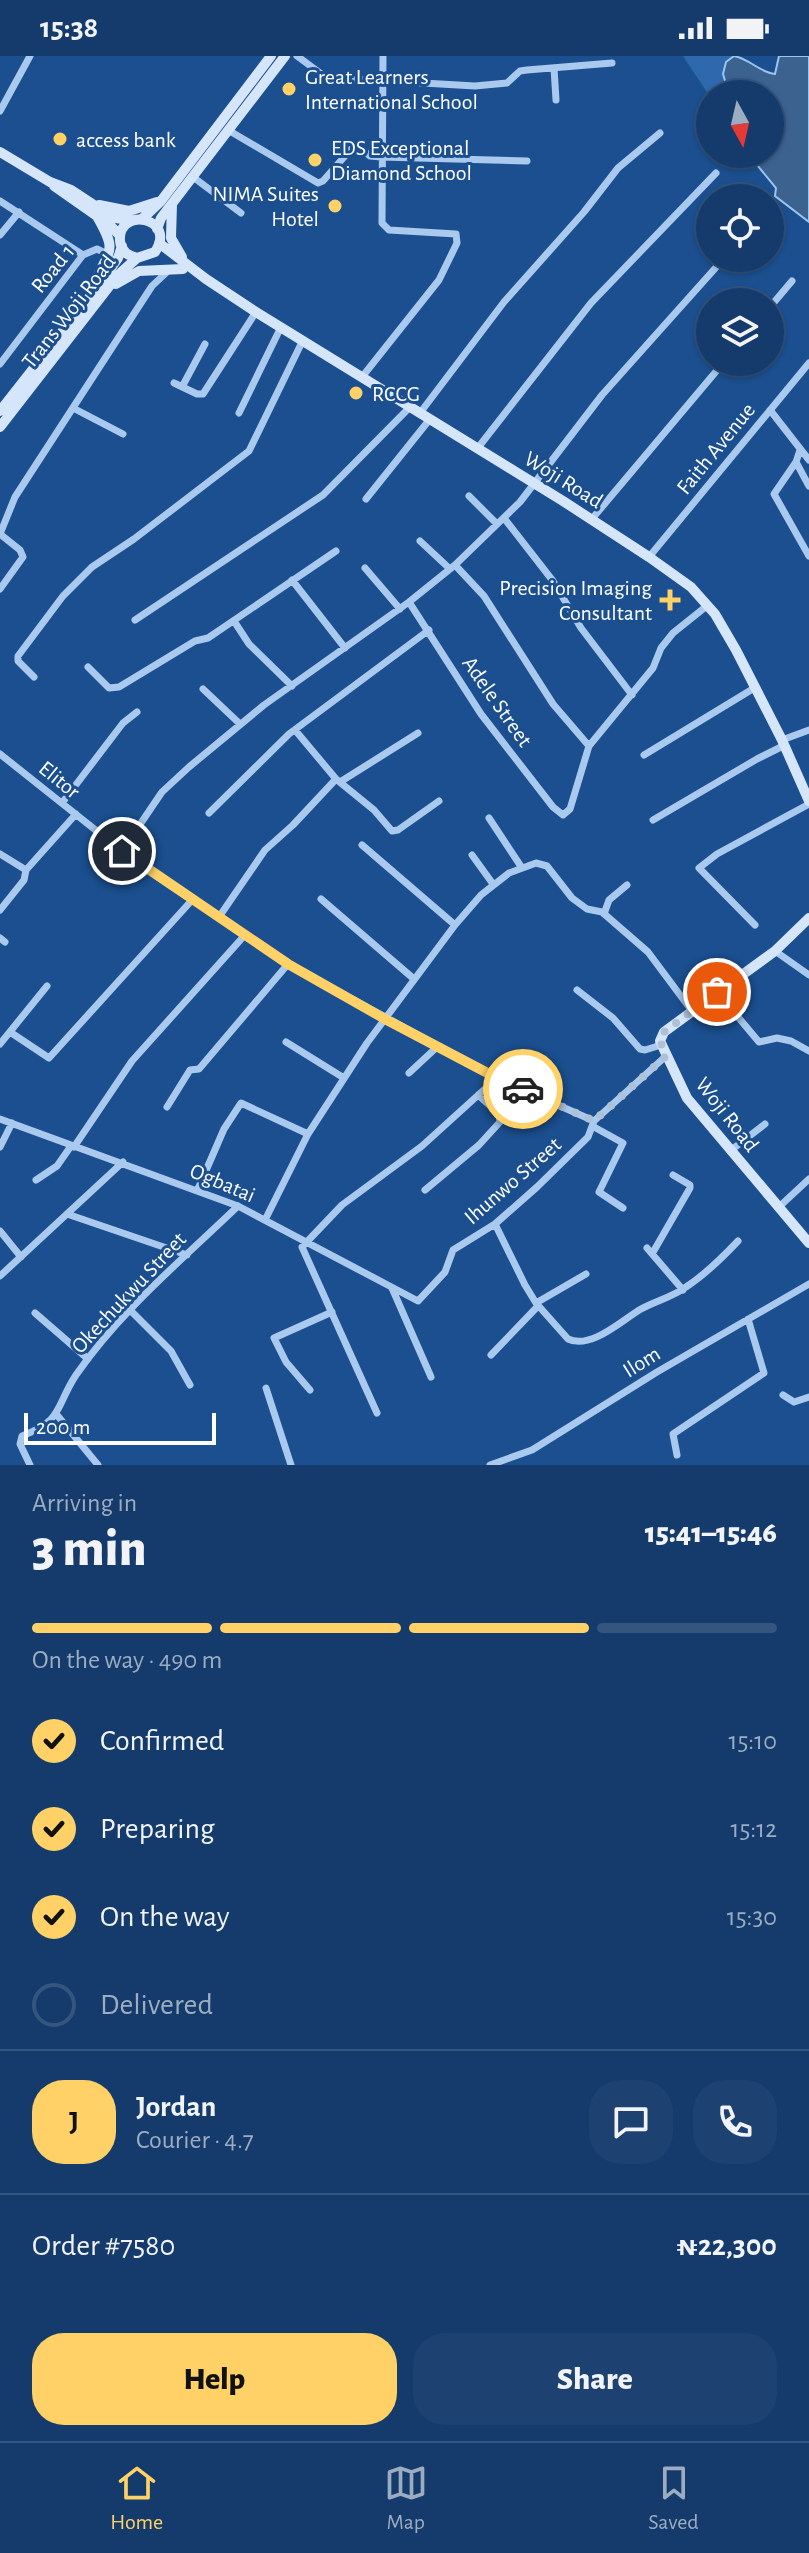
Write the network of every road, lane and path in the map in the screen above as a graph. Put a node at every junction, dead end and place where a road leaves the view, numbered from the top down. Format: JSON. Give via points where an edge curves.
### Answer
{"nodes":[{"id":1,"x":30,"y":56,"type":"edge"},
{"id":2,"x":271,"y":56,"type":"edge"},
{"id":3,"x":285,"y":56,"type":"edge"},
{"id":4,"x":297,"y":56,"type":"edge"},
{"id":5,"x":383,"y":56,"type":"edge"},
{"id":6,"x":612,"y":63,"type":"dead end"},
{"id":7,"x":554,"y":68,"type":"junction"},
{"id":8,"x":383,"y":81,"type":"junction"},
{"id":9,"x":556,"y":100,"type":"dead end"},
{"id":10,"x":0,"y":111,"type":"edge"},
{"id":11,"x":228,"y":130,"type":"junction"},
{"id":12,"x":660,"y":133,"type":"dead end"},
{"id":13,"x":0,"y":152,"type":"edge"},
{"id":14,"x":381,"y":157,"type":"junction"},
{"id":15,"x":527,"y":161,"type":"dead end"},
{"id":16,"x":716,"y":173,"type":"dead end"},
{"id":17,"x":193,"y":177,"type":"junction"},
{"id":18,"x":0,"y":201,"type":"edge"},
{"id":19,"x":167,"y":201,"type":"junction"},
{"id":20,"x":96,"y":211,"type":"junction"},
{"id":21,"x":19,"y":212,"type":"junction"},
{"id":22,"x":241,"y":213,"type":"dead end"},
{"id":23,"x":136,"y":220,"type":"junction"},
{"id":24,"x":157,"y":229,"type":"junction"},
{"id":25,"x":0,"y":235,"type":"edge"},
{"id":26,"x":121,"y":241,"type":"junction"},
{"id":27,"x":159,"y":243,"type":"junction"},
{"id":28,"x":83,"y":255,"type":"junction"},
{"id":29,"x":109,"y":255,"type":"junction"},
{"id":30,"x":150,"y":256,"type":"junction"},
{"id":31,"x":137,"y":258,"type":"junction"},
{"id":32,"x":181,"y":267,"type":"junction"},
{"id":33,"x":712,"y":272,"type":"edge"},
{"id":34,"x":792,"y":281,"type":"dead end"},
{"id":35,"x":103,"y":287,"type":"junction"},
{"id":36,"x":784,"y":290,"type":"edge"},
{"id":37,"x":256,"y":312,"type":"junction"},
{"id":38,"x":281,"y":327,"type":"junction"},
{"id":39,"x":303,"y":340,"type":"junction"},
{"id":40,"x":205,"y":344,"type":"dead end"},
{"id":41,"x":1,"y":360,"type":"edge"},
{"id":42,"x":809,"y":363,"type":"edge"},
{"id":43,"x":712,"y":376,"type":"edge"},
{"id":44,"x":362,"y":377,"type":"junction"},
{"id":45,"x":73,"y":408,"type":"junction"},
{"id":46,"x":770,"y":410,"type":"junction"},
{"id":47,"x":0,"y":411,"type":"edge"},
{"id":48,"x":239,"y":413,"type":"dead end"},
{"id":49,"x":420,"y":413,"type":"junction"},
{"id":50,"x":0,"y":427,"type":"edge"},
{"id":51,"x":123,"y":434,"type":"dead end"},
{"id":52,"x":477,"y":449,"type":"junction"},
{"id":53,"x":800,"y":450,"type":"junction"},
{"id":54,"x":809,"y":460,"type":"edge"},
{"id":55,"x":796,"y":462,"type":"junction"},
{"id":56,"x":535,"y":484,"type":"junction"},
{"id":57,"x":809,"y":486,"type":"edge"},
{"id":58,"x":469,"y":496,"type":"dead end"},
{"id":59,"x":366,"y":499,"type":"dead end"},
{"id":60,"x":504,"y":518,"type":"junction"},
{"id":61,"x":591,"y":520,"type":"junction"},
{"id":62,"x":497,"y":524,"type":"junction"},
{"id":63,"x":0,"y":534,"type":"edge"},
{"id":64,"x":420,"y":541,"type":"dead end"},
{"id":65,"x":336,"y":551,"type":"dead end"},
{"id":66,"x":809,"y":556,"type":"edge"},
{"id":67,"x":649,"y":557,"type":"junction"},
{"id":68,"x":452,"y":567,"type":"junction"},
{"id":69,"x":365,"y":568,"type":"dead end"},
{"id":70,"x":292,"y":580,"type":"junction"},
{"id":71,"x":0,"y":589,"type":"edge"},
{"id":72,"x":409,"y":602,"type":"junction"},
{"id":73,"x":708,"y":605,"type":"junction"},
{"id":74,"x":400,"y":609,"type":"junction"},
{"id":75,"x":135,"y":620,"type":"dead end"},
{"id":76,"x":234,"y":621,"type":"junction"},
{"id":77,"x":429,"y":630,"type":"junction"},
{"id":78,"x":345,"y":648,"type":"junction"},
{"id":79,"x":88,"y":667,"type":"dead end"},
{"id":80,"x":34,"y":677,"type":"dead end"},
{"id":81,"x":292,"y":686,"type":"junction"},
{"id":82,"x":756,"y":687,"type":"junction"},
{"id":83,"x":203,"y":689,"type":"dead end"},
{"id":84,"x":632,"y":695,"type":"junction"},
{"id":85,"x":137,"y":712,"type":"dead end"},
{"id":86,"x":240,"y":724,"type":"junction"},
{"id":87,"x":295,"y":730,"type":"junction"},
{"id":88,"x":809,"y":730,"type":"edge"},
{"id":89,"x":418,"y":733,"type":"dead end"},
{"id":90,"x":784,"y":742,"type":"junction"},
{"id":91,"x":589,"y":746,"type":"junction"},
{"id":92,"x":0,"y":754,"type":"edge"},
{"id":93,"x":644,"y":755,"type":"dead end"},
{"id":94,"x":338,"y":780,"type":"junction"},
{"id":95,"x":439,"y":801,"type":"dead end"},
{"id":96,"x":62,"y":803,"type":"junction"},
{"id":97,"x":809,"y":803,"type":"edge"},
{"id":98,"x":209,"y":813,"type":"dead end"},
{"id":99,"x":76,"y":814,"type":"junction"},
{"id":100,"x":489,"y":818,"type":"dead end"},
{"id":101,"x":653,"y":820,"type":"dead end"},
{"id":102,"x":362,"y":845,"type":"dead end"},
{"id":103,"x":122,"y":851,"type":"junction"},
{"id":104,"x":0,"y":854,"type":"edge"},
{"id":105,"x":472,"y":855,"type":"dead end"},
{"id":106,"x":522,"y":868,"type":"junction"},
{"id":107,"x":26,"y":870,"type":"junction"},
{"id":108,"x":493,"y":884,"type":"junction"},
{"id":109,"x":627,"y":885,"type":"dead end"},
{"id":110,"x":193,"y":899,"type":"junction"},
{"id":111,"x":321,"y":899,"type":"dead end"},
{"id":112,"x":0,"y":910,"type":"edge"},
{"id":113,"x":604,"y":914,"type":"junction"},
{"id":114,"x":219,"y":917,"type":"junction"},
{"id":115,"x":809,"y":918,"type":"edge"},
{"id":116,"x":455,"y":925,"type":"junction"},
{"id":117,"x":755,"y":925,"type":"dead end"},
{"id":118,"x":244,"y":936,"type":"junction"},
{"id":119,"x":775,"y":951,"type":"junction"},
{"id":120,"x":288,"y":964,"type":"junction"},
{"id":121,"x":809,"y":975,"type":"edge"},
{"id":122,"x":414,"y":979,"type":"junction"},
{"id":123,"x":47,"y":986,"type":"dead end"},
{"id":124,"x":577,"y":990,"type":"dead end"},
{"id":125,"x":717,"y":992,"type":"junction"},
{"id":126,"x":692,"y":1011,"type":"junction"},
{"id":127,"x":385,"y":1019,"type":"junction"},
{"id":128,"x":10,"y":1032,"type":"junction"},
{"id":129,"x":286,"y":1042,"type":"dead end"},
{"id":130,"x":0,"y":1044,"type":"edge"},
{"id":131,"x":661,"y":1045,"type":"junction"},
{"id":132,"x":437,"y":1047,"type":"junction"},
{"id":133,"x":809,"y":1051,"type":"edge"},
{"id":134,"x":666,"y":1056,"type":"junction"},
{"id":135,"x":409,"y":1073,"type":"dead end"},
{"id":136,"x":344,"y":1078,"type":"junction"},
{"id":137,"x":497,"y":1078,"type":"junction"},
{"id":138,"x":478,"y":1095,"type":"junction"},
{"id":139,"x":167,"y":1107,"type":"dead end"},
{"id":140,"x":0,"y":1119,"type":"edge"},
{"id":141,"x":12,"y":1123,"type":"junction"},
{"id":142,"x":594,"y":1124,"type":"junction"},
{"id":143,"x":765,"y":1124,"type":"dead end"},
{"id":144,"x":308,"y":1134,"type":"junction"},
{"id":145,"x":73,"y":1146,"type":"junction"},
{"id":146,"x":0,"y":1147,"type":"edge"},
{"id":147,"x":730,"y":1151,"type":"junction"},
{"id":148,"x":123,"y":1162,"type":"junction"},
{"id":149,"x":673,"y":1175,"type":"dead end"},
{"id":150,"x":809,"y":1179,"type":"edge"},
{"id":151,"x":36,"y":1180,"type":"dead end"},
{"id":152,"x":198,"y":1189,"type":"junction"},
{"id":153,"x":425,"y":1190,"type":"dead end"},
{"id":154,"x":238,"y":1206,"type":"junction"},
{"id":155,"x":780,"y":1206,"type":"junction"},
{"id":156,"x":623,"y":1208,"type":"dead end"},
{"id":157,"x":67,"y":1214,"type":"junction"},
{"id":158,"x":265,"y":1220,"type":"junction"},
{"id":159,"x":495,"y":1224,"type":"junction"},
{"id":160,"x":0,"y":1231,"type":"edge"},
{"id":161,"x":305,"y":1241,"type":"junction"},
{"id":162,"x":738,"y":1241,"type":"dead end"},
{"id":163,"x":809,"y":1243,"type":"edge"},
{"id":164,"x":187,"y":1255,"type":"junction"},
{"id":165,"x":21,"y":1257,"type":"junction"},
{"id":166,"x":586,"y":1274,"type":"dead end"},
{"id":167,"x":0,"y":1276,"type":"edge"},
{"id":168,"x":809,"y":1284,"type":"edge"},
{"id":169,"x":392,"y":1288,"type":"junction"},
{"id":170,"x":683,"y":1290,"type":"junction"},
{"id":171,"x":421,"y":1300,"type":"joint"},
{"id":172,"x":537,"y":1305,"type":"junction"},
{"id":173,"x":131,"y":1311,"type":"junction"},
{"id":174,"x":332,"y":1312,"type":"junction"},
{"id":175,"x":35,"y":1313,"type":"dead end"},
{"id":176,"x":748,"y":1319,"type":"junction"},
{"id":177,"x":491,"y":1355,"type":"dead end"},
{"id":178,"x":88,"y":1359,"type":"junction"},
{"id":179,"x":431,"y":1377,"type":"dead end"},
{"id":180,"x":190,"y":1385,"type":"dead end"},
{"id":181,"x":266,"y":1388,"type":"dead end"},
{"id":182,"x":310,"y":1390,"type":"dead end"},
{"id":183,"x":783,"y":1395,"type":"dead end"},
{"id":184,"x":809,"y":1397,"type":"edge"},
{"id":185,"x":377,"y":1413,"type":"dead end"},
{"id":186,"x":57,"y":1415,"type":"junction"},
{"id":187,"x":677,"y":1455,"type":"dead end"},
{"id":188,"x":503,"y":1463,"type":"edge"},
{"id":189,"x":30,"y":1465,"type":"edge"},
{"id":190,"x":98,"y":1465,"type":"edge"},
{"id":191,"x":291,"y":1465,"type":"edge"},
{"id":192,"x":490,"y":1465,"type":"edge"}],
"edges":[{"from":1,"to":10,"type":"street"},
{"from":2,"to":19,"type":"main road"},
{"from":3,"to":11,"type":"main road"},
{"from":4,"to":8,"type":"street","via":[[324,76]]},
{"from":5,"to":8,"type":"street"},
{"from":6,"to":7,"type":"street"},
{"from":7,"to":8,"type":"street","via":[[520,71],[507,83],[475,86]]},
{"from":7,"to":9,"type":"street"},
{"from":8,"to":14,"type":"street"},
{"from":11,"to":14,"type":"street","via":[[318,183],[352,148]]},
{"from":11,"to":17,"type":"main road"},
{"from":12,"to":49,"type":"street","via":[[618,168],[504,302]]},
{"from":13,"to":20,"type":"main road"},
{"from":14,"to":15,"type":"street"},
{"from":14,"to":44,"type":"street","via":[[385,228],[456,234],[457,243],[439,280]]},
{"from":16,"to":52,"type":"street","via":[[591,303]]},
{"from":17,"to":19,"type":"main road"},
{"from":17,"to":22,"type":"street"},
{"from":18,"to":21,"type":"street"},
{"from":19,"to":20,"type":"main road","via":[[129,211]]},
{"from":19,"to":23,"type":"main road"},
{"from":19,"to":24,"type":"main road"},
{"from":19,"to":32,"type":"main road"},
{"from":20,"to":23,"type":"main road"},
{"from":20,"to":26,"type":"main road"},
{"from":20,"to":29,"type":"main road"},
{"from":21,"to":25,"type":"street"},
{"from":21,"to":28,"type":"street"},
{"from":23,"to":24,"type":"main road","via":[[148,220]]},
{"from":23,"to":26,"type":"main road","via":[[124,227]]},
{"from":24,"to":27,"type":"main road"},
{"from":26,"to":31,"type":"main road"},
{"from":26,"to":35,"type":"main road","name":"Trans Woji Road"},
{"from":27,"to":30,"type":"main road"},
{"from":27,"to":32,"type":"main road","name":"Woji Road"},
{"from":28,"to":29,"type":"street","name":"Road 1","via":[[97,249]]},
{"from":28,"to":41,"type":"street","name":"Road 1"},
{"from":29,"to":35,"type":"main road","via":[[97,277]]},
{"from":30,"to":31,"type":"main road"},
{"from":30,"to":32,"type":"main road"},
{"from":31,"to":35,"type":"main road","name":"Trans Woji Road"},
{"from":32,"to":35,"type":"main road","via":[[139,271]]},
{"from":32,"to":37,"type":"main road","name":"Woji Road"},
{"from":32,"to":45,"type":"street","via":[[152,286]]},
{"from":33,"to":56,"type":"street","via":[[602,395]]},
{"from":34,"to":36,"type":"street"},
{"from":35,"to":47,"type":"main road","name":"Trans Woji Road"},
{"from":35,"to":50,"type":"main road","name":"Trans Woji Road"},
{"from":37,"to":38,"type":"main road","name":"Woji Road"},
{"from":37,"to":40,"type":"street","via":[[203,394],[197,394],[178,385]]},
{"from":38,"to":39,"type":"main road","name":"Woji Road"},
{"from":38,"to":48,"type":"street"},
{"from":39,"to":44,"type":"main road","name":"Woji Road"},
{"from":39,"to":80,"type":"street","via":[[249,451],[92,567],[63,596],[18,656]]},
{"from":42,"to":46,"type":"street","name":"Faith Avenue"},
{"from":43,"to":61,"type":"street"},
{"from":44,"to":49,"type":"main road","name":"Woji Road"},
{"from":45,"to":51,"type":"street"},
{"from":45,"to":63,"type":"street","via":[[15,497]]},
{"from":46,"to":53,"type":"street"},
{"from":46,"to":67,"type":"street","name":"Faith Avenue"},
{"from":49,"to":52,"type":"main road","name":"Woji Road"},
{"from":49,"to":59,"type":"street"},
{"from":49,"to":75,"type":"street","via":[[323,495]]},
{"from":52,"to":56,"type":"main road","name":"Woji Road"},
{"from":53,"to":54,"type":"street"},
{"from":53,"to":55,"type":"street"},
{"from":55,"to":57,"type":"street"},
{"from":55,"to":66,"type":"street","via":[[774,494]]},
{"from":56,"to":60,"type":"street"},
{"from":56,"to":61,"type":"main road","name":"Woji Road"},
{"from":58,"to":62,"type":"street"},
{"from":60,"to":62,"type":"street"},
{"from":60,"to":84,"type":"street"},
{"from":61,"to":67,"type":"main road","name":"Woji Road"},
{"from":62,"to":68,"type":"street"},
{"from":63,"to":71,"type":"street","via":[[23,557]]},
{"from":64,"to":68,"type":"street","name":"Adele Street"},
{"from":65,"to":70,"type":"street"},
{"from":67,"to":73,"type":"main road","name":"Woji Road"},
{"from":68,"to":72,"type":"street"},
{"from":68,"to":91,"type":"street","name":"Adele Street","via":[[484,596],[553,704]]},
{"from":69,"to":74,"type":"street"},
{"from":70,"to":76,"type":"street"},
{"from":70,"to":78,"type":"street"},
{"from":72,"to":74,"type":"street"},
{"from":72,"to":77,"type":"street","name":"Adele Street"},
{"from":73,"to":82,"type":"main road","name":"Woji Road"},
{"from":73,"to":84,"type":"street","via":[[673,633]]},
{"from":74,"to":78,"type":"street"},
{"from":76,"to":79,"type":"street","via":[[113,689]]},
{"from":76,"to":81,"type":"street","via":[[249,644]]},
{"from":77,"to":87,"type":"street"},
{"from":77,"to":91,"type":"street","name":"Adele Street","via":[[481,714],[563,815],[570,809]]},
{"from":78,"to":81,"type":"street"},
{"from":81,"to":86,"type":"street"},
{"from":82,"to":90,"type":"main road","name":"Woji Road"},
{"from":82,"to":93,"type":"street"},
{"from":83,"to":86,"type":"street"},
{"from":84,"to":91,"type":"street"},
{"from":85,"to":96,"type":"street"},
{"from":86,"to":103,"type":"street","via":[[162,792]]},
{"from":87,"to":94,"type":"street"},
{"from":87,"to":98,"type":"street"},
{"from":88,"to":90,"type":"street"},
{"from":89,"to":94,"type":"street"},
{"from":90,"to":97,"type":"main road","name":"Woji Road"},
{"from":90,"to":101,"type":"street"},
{"from":92,"to":96,"type":"street","name":"Elitor"},
{"from":94,"to":95,"type":"street","via":[[392,831]]},
{"from":94,"to":114,"type":"street","via":[[265,850]]},
{"from":96,"to":99,"type":"street","name":"Elitor"},
{"from":97,"to":117,"type":"street","via":[[699,868]]},
{"from":99,"to":103,"type":"street","name":"Elitor"},
{"from":99,"to":107,"type":"street"},
{"from":100,"to":106,"type":"street"},
{"from":102,"to":116,"type":"street"},
{"from":103,"to":110,"type":"street","name":"Elitor"},
{"from":104,"to":107,"type":"street"},
{"from":105,"to":108,"type":"street"},
{"from":106,"to":108,"type":"street"},
{"from":106,"to":113,"type":"street","via":[[543,864],[582,906]]},
{"from":107,"to":112,"type":"street"},
{"from":108,"to":116,"type":"street"},
{"from":109,"to":113,"type":"street","via":[[609,900]]},
{"from":110,"to":114,"type":"street","name":"Elitor"},
{"from":110,"to":128,"type":"street","via":[[49,1058]]},
{"from":111,"to":122,"type":"street"},
{"from":113,"to":126,"type":"street","via":[[648,952]]},
{"from":114,"to":118,"type":"street","name":"Elitor"},
{"from":115,"to":119,"type":"main road"},
{"from":116,"to":122,"type":"street"},
{"from":118,"to":120,"type":"street","name":"Elitor"},
{"from":118,"to":145,"type":"street","via":[[132,1061]]},
{"from":119,"to":121,"type":"street"},
{"from":119,"to":125,"type":"main road"},
{"from":120,"to":127,"type":"street","name":"Elitor"},
{"from":120,"to":139,"type":"street","via":[[199,1069],[190,1070]]},
{"from":122,"to":127,"type":"street"},
{"from":123,"to":128,"type":"street"},
{"from":124,"to":131,"type":"street","via":[[613,1018],[640,1049]]},
{"from":125,"to":126,"type":"main road"},
{"from":125,"to":133,"type":"street","via":[[759,1042],[777,1038]]},
{"from":126,"to":131,"type":"main road","via":[[664,1032]]},
{"from":127,"to":132,"type":"street","name":"Elitor"},
{"from":127,"to":136,"type":"street"},
{"from":128,"to":130,"type":"street"},
{"from":129,"to":136,"type":"street"},
{"from":131,"to":134,"type":"main road","name":"Woji Road"},
{"from":132,"to":135,"type":"street"},
{"from":132,"to":137,"type":"street","name":"Elitor"},
{"from":134,"to":142,"type":"street","name":"Ihunwo Street"},
{"from":134,"to":147,"type":"main road","name":"Woji Road","via":[[687,1098]]},
{"from":136,"to":144,"type":"street"},
{"from":137,"to":138,"type":"street"},
{"from":137,"to":142,"type":"street","name":"Elitor"},
{"from":138,"to":153,"type":"street","via":[[499,1114],[500,1122]]},
{"from":138,"to":161,"type":"street"},
{"from":140,"to":141,"type":"street","name":"Ogbatai"},
{"from":141,"to":145,"type":"street","name":"Ogbatai"},
{"from":141,"to":146,"type":"street"},
{"from":142,"to":156,"type":"street","name":"Elitor","via":[[623,1143],[599,1192]]},
{"from":142,"to":159,"type":"street","name":"Ihunwo Street","via":[[588,1137]]},
{"from":143,"to":147,"type":"street"},
{"from":144,"to":152,"type":"street","via":[[241,1103]]},
{"from":144,"to":158,"type":"street"},
{"from":145,"to":148,"type":"street","name":"Ogbatai"},
{"from":145,"to":151,"type":"street"},
{"from":147,"to":155,"type":"main road","name":"Woji Road"},
{"from":148,"to":152,"type":"street","name":"Ogbatai"},
{"from":148,"to":157,"type":"street"},
{"from":149,"to":170,"type":"street","via":[[690,1188],[649,1251]]},
{"from":150,"to":155,"type":"street"},
{"from":152,"to":154,"type":"street","name":"Ogbatai"},
{"from":154,"to":158,"type":"street","name":"Ogbatai"},
{"from":154,"to":164,"type":"street","name":"Okechukwu Street"},
{"from":155,"to":163,"type":"main road","name":"Woji Road"},
{"from":157,"to":164,"type":"street"},
{"from":157,"to":165,"type":"street"},
{"from":158,"to":161,"type":"street","name":"Ogbatai"},
{"from":159,"to":171,"type":"street","name":"Ihunwo Street","via":[[453,1250],[445,1272]]},
{"from":159,"to":172,"type":"street"},
{"from":160,"to":165,"type":"street"},
{"from":161,"to":169,"type":"street","name":"Ogbatai"},
{"from":161,"to":174,"type":"street","via":[[302,1250]]},
{"from":162,"to":170,"type":"street"},
{"from":164,"to":173,"type":"street","name":"Okechukwu Street"},
{"from":165,"to":167,"type":"street"},
{"from":166,"to":172,"type":"street"},
{"from":168,"to":176,"type":"street","name":"Ilom"},
{"from":169,"to":171,"type":"street","name":"Ogbatai"},
{"from":169,"to":179,"type":"street"},
{"from":170,"to":172,"type":"street","via":[[600,1335],[574,1342]]},
{"from":172,"to":177,"type":"street"},
{"from":173,"to":178,"type":"street","name":"Okechukwu Street"},
{"from":173,"to":180,"type":"street","via":[[171,1351]]},
{"from":174,"to":182,"type":"street","via":[[274,1338]]},
{"from":174,"to":185,"type":"street"},
{"from":175,"to":178,"type":"street"},
{"from":176,"to":187,"type":"street","via":[[764,1373],[673,1434]]},
{"from":176,"to":188,"type":"street","name":"Ilom"},
{"from":178,"to":186,"type":"street","name":"Okechukwu Street"},
{"from":181,"to":191,"type":"street"},
{"from":183,"to":184,"type":"street","via":[[794,1402]]},
{"from":186,"to":189,"type":"street","via":[[20,1440]]},
{"from":186,"to":190,"type":"street"},
{"from":188,"to":192,"type":"street","name":"Ilom"}]}
